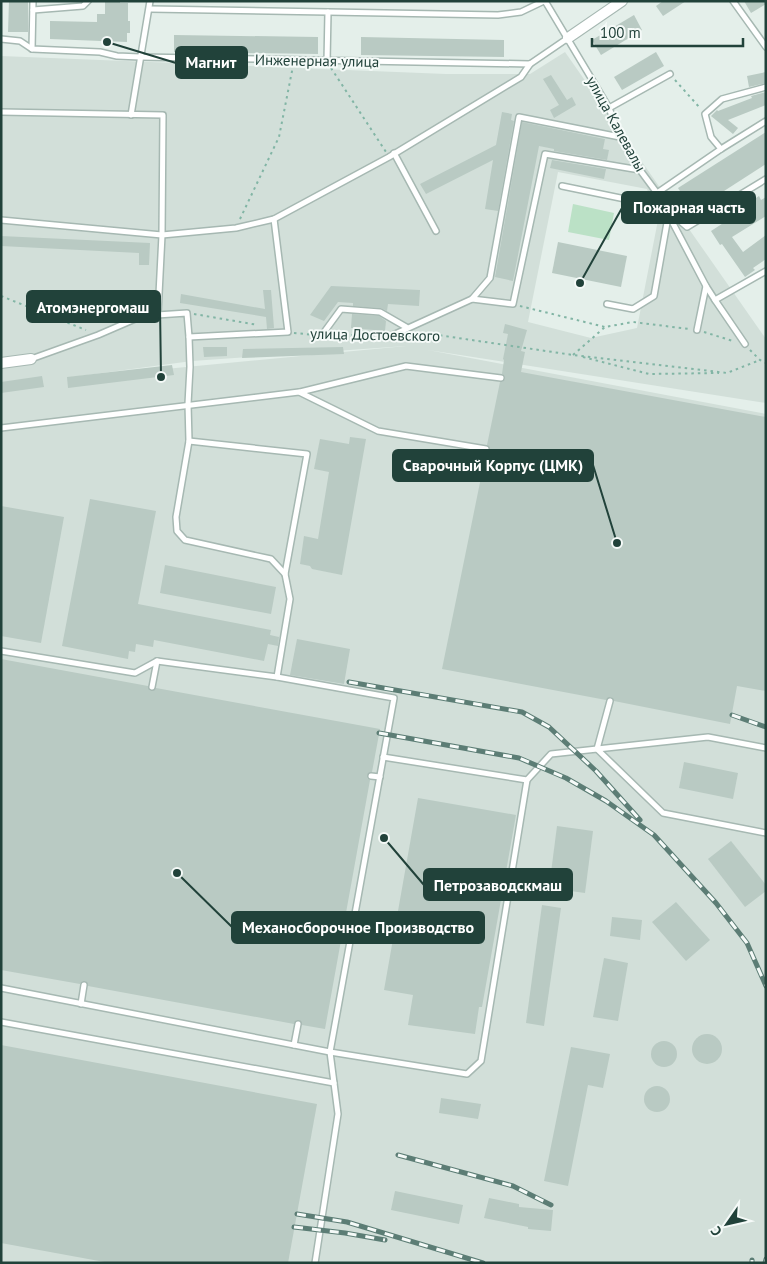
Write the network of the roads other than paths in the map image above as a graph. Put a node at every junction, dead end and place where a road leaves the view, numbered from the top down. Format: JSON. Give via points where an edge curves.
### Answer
{"nodes":[{"id":1,"x":33,"y":1,"type":"edge"},
{"id":2,"x":88,"y":1,"type":"edge"},
{"id":3,"x":150,"y":1,"type":"edge"},
{"id":4,"x":545,"y":1,"type":"edge"},
{"id":5,"x":733,"y":1,"type":"edge"},
{"id":6,"x":621,"y":2,"type":"edge"},
{"id":7,"x":150,"y":9,"type":"junction"},
{"id":8,"x":33,"y":10,"type":"junction"},
{"id":9,"x":328,"y":12,"type":"junction"},
{"id":10,"x":568,"y":38,"type":"junction"},
{"id":11,"x":1,"y":39,"type":"edge"},
{"id":12,"x":766,"y":47,"type":"edge"},
{"id":13,"x":32,"y":49,"type":"junction"},
{"id":14,"x":140,"y":57,"type":"junction"},
{"id":15,"x":327,"y":62,"type":"junction"},
{"id":16,"x":530,"y":64,"type":"junction"},
{"id":17,"x":670,"y":74,"type":"road end"},
{"id":18,"x":766,"y":87,"type":"edge"},
{"id":19,"x":609,"y":108,"type":"junction"},
{"id":20,"x":1,"y":112,"type":"edge"},
{"id":21,"x":131,"y":115,"type":"junction"},
{"id":22,"x":766,"y":121,"type":"edge"},
{"id":23,"x":620,"y":137,"type":"junction"},
{"id":24,"x":721,"y":149,"type":"junction"},
{"id":25,"x":394,"y":153,"type":"junction"},
{"id":26,"x":640,"y":170,"type":"junction"},
{"id":27,"x":766,"y":179,"type":"edge"},
{"id":28,"x":562,"y":186,"type":"dead end"},
{"id":29,"x":656,"y":193,"type":"junction"},
{"id":30,"x":664,"y":207,"type":"junction"},
{"id":31,"x":668,"y":216,"type":"junction"},
{"id":32,"x":274,"y":219,"type":"junction"},
{"id":33,"x":1,"y":220,"type":"edge"},
{"id":34,"x":436,"y":231,"type":"dead end"},
{"id":35,"x":162,"y":235,"type":"junction"},
{"id":36,"x":766,"y":271,"type":"edge"},
{"id":37,"x":706,"y":286,"type":"junction"},
{"id":38,"x":472,"y":299,"type":"junction"},
{"id":39,"x":715,"y":300,"type":"junction"},
{"id":40,"x":607,"y":304,"type":"dead end"},
{"id":41,"x":158,"y":314,"type":"junction"},
{"id":42,"x":406,"y":327,"type":"junction"},
{"id":43,"x":697,"y":330,"type":"road end"},
{"id":44,"x":322,"y":335,"type":"road end"},
{"id":45,"x":393,"y":335,"type":"road end"},
{"id":46,"x":189,"y":337,"type":"junction"},
{"id":47,"x":745,"y":344,"type":"road end"},
{"id":48,"x":31,"y":359,"type":"joint"},
{"id":49,"x":1,"y":363,"type":"edge"},
{"id":50,"x":501,"y":378,"type":"dead end"},
{"id":51,"x":299,"y":392,"type":"junction"},
{"id":52,"x":188,"y":404,"type":"junction"},
{"id":53,"x":1,"y":428,"type":"edge"},
{"id":54,"x":189,"y":441,"type":"junction"},
{"id":55,"x":486,"y":449,"type":"dead end"},
{"id":56,"x":286,"y":574,"type":"junction"},
{"id":57,"x":1,"y":650,"type":"edge"},
{"id":58,"x":157,"y":661,"type":"junction"},
{"id":59,"x":277,"y":677,"type":"junction"},
{"id":60,"x":152,"y":687,"type":"dead end"},
{"id":61,"x":610,"y":701,"type":"dead end"},
{"id":62,"x":766,"y":748,"type":"edge"},
{"id":63,"x":597,"y":749,"type":"junction"},
{"id":64,"x":384,"y":757,"type":"junction"},
{"id":65,"x":371,"y":776,"type":"dead end"},
{"id":66,"x":380,"y":777,"type":"junction"},
{"id":67,"x":527,"y":780,"type":"junction"},
{"id":68,"x":766,"y":832,"type":"edge"},
{"id":69,"x":84,"y":985,"type":"dead end"},
{"id":70,"x":1,"y":988,"type":"edge"},
{"id":71,"x":81,"y":1004,"type":"junction"},
{"id":72,"x":1,"y":1022,"type":"edge"},
{"id":73,"x":298,"y":1024,"type":"dead end"},
{"id":74,"x":294,"y":1045,"type":"junction"},
{"id":75,"x":330,"y":1052,"type":"junction"},
{"id":76,"x":334,"y":1083,"type":"junction"},
{"id":77,"x":316,"y":1263,"type":"edge"}],
"edges":[{"from":1,"to":8,"type":"lane"},
{"from":2,"to":8,"type":"lane","via":[[83,6]]},
{"from":3,"to":7,"type":"lane"},
{"from":4,"to":9,"type":"lane","via":[[521,12],[498,15]]},
{"from":4,"to":10,"type":"lane","name":"улица Калевалы"},
{"from":5,"to":12,"type":"lane"},
{"from":6,"to":10,"type":"street"},
{"from":7,"to":9,"type":"lane"},
{"from":7,"to":14,"type":"lane"},
{"from":8,"to":13,"type":"lane"},
{"from":9,"to":15,"type":"lane"},
{"from":10,"to":16,"type":"lane"},
{"from":10,"to":19,"type":"lane","name":"улица Калевалы"},
{"from":11,"to":13,"type":"lane","name":"Инженерная улица","via":[[20,41]]},
{"from":13,"to":14,"type":"lane","name":"Инженерная улица"},
{"from":14,"to":15,"type":"lane","name":"Инженерная улица"},
{"from":14,"to":21,"type":"lane"},
{"from":15,"to":16,"type":"lane","name":"Инженерная улица"},
{"from":16,"to":25,"type":"lane","via":[[521,77]]},
{"from":17,"to":19,"type":"lane"},
{"from":18,"to":24,"type":"lane","via":[[722,99],[705,114],[711,137]]},
{"from":19,"to":23,"type":"lane","name":"улица Калевалы"},
{"from":20,"to":21,"type":"lane"},
{"from":21,"to":35,"type":"lane","via":[[163,115]]},
{"from":22,"to":24,"type":"lane"},
{"from":23,"to":26,"type":"lane","name":"улица Калевалы"},
{"from":23,"to":38,"type":"lane","via":[[519,117],[490,278]]},
{"from":24,"to":29,"type":"lane"},
{"from":25,"to":32,"type":"lane"},
{"from":25,"to":34,"type":"lane"},
{"from":26,"to":29,"type":"lane","name":"улица Калевалы"},
{"from":26,"to":38,"type":"lane","via":[[545,154],[513,304]]},
{"from":27,"to":30,"type":"lane","via":[[688,226]]},
{"from":28,"to":30,"type":"lane"},
{"from":29,"to":30,"type":"lane","name":"улица Калевалы"},
{"from":30,"to":31,"type":"lane","name":"улица Калевалы"},
{"from":31,"to":37,"type":"lane","name":"улица Калевалы"},
{"from":31,"to":40,"type":"lane","via":[[654,296],[633,309]]},
{"from":32,"to":35,"type":"lane","via":[[236,228]]},
{"from":32,"to":46,"type":"lane","via":[[288,332]]},
{"from":33,"to":35,"type":"lane"},
{"from":35,"to":41,"type":"lane"},
{"from":36,"to":39,"type":"lane"},
{"from":37,"to":39,"type":"lane","name":"улица Калевалы"},
{"from":37,"to":43,"type":"lane"},
{"from":38,"to":42,"type":"lane"},
{"from":39,"to":47,"type":"lane","name":"улица Калевалы"},
{"from":41,"to":46,"type":"lane","via":[[187,313]]},
{"from":41,"to":48,"type":"lane","via":[[142,316]]},
{"from":42,"to":44,"type":"lane","via":[[380,312],[341,309]]},
{"from":42,"to":45,"type":"lane"},
{"from":46,"to":52,"type":"lane"},
{"from":48,"to":49,"type":"street"},
{"from":50,"to":51,"type":"lane","via":[[406,366]]},
{"from":51,"to":52,"type":"lane"},
{"from":51,"to":55,"type":"lane","via":[[378,431]]},
{"from":52,"to":53,"type":"lane"},
{"from":52,"to":54,"type":"lane"},
{"from":54,"to":56,"type":"lane","via":[[176,517],[178,531],[185,540],[271,559]]},
{"from":54,"to":56,"type":"lane","via":[[307,454]]},
{"from":56,"to":59,"type":"lane","via":[[290,599]]},
{"from":57,"to":58,"type":"lane","via":[[134,673]]},
{"from":58,"to":59,"type":"lane"},
{"from":58,"to":60,"type":"lane"},
{"from":59,"to":64,"type":"lane","via":[[394,698]]},
{"from":61,"to":63,"type":"lane"},
{"from":62,"to":63,"type":"lane","via":[[708,737]]},
{"from":63,"to":67,"type":"lane","via":[[551,754]]},
{"from":63,"to":68,"type":"lane","via":[[663,812]]},
{"from":64,"to":66,"type":"lane"},
{"from":64,"to":67,"type":"lane"},
{"from":65,"to":66,"type":"lane"},
{"from":66,"to":75,"type":"lane"},
{"from":67,"to":75,"type":"lane","via":[[481,1061],[467,1074]]},
{"from":69,"to":71,"type":"lane"},
{"from":70,"to":71,"type":"lane"},
{"from":71,"to":74,"type":"lane"},
{"from":72,"to":76,"type":"lane"},
{"from":73,"to":74,"type":"lane"},
{"from":74,"to":75,"type":"lane"},
{"from":75,"to":76,"type":"lane"},
{"from":76,"to":77,"type":"lane","via":[[338,1114]]}]}
